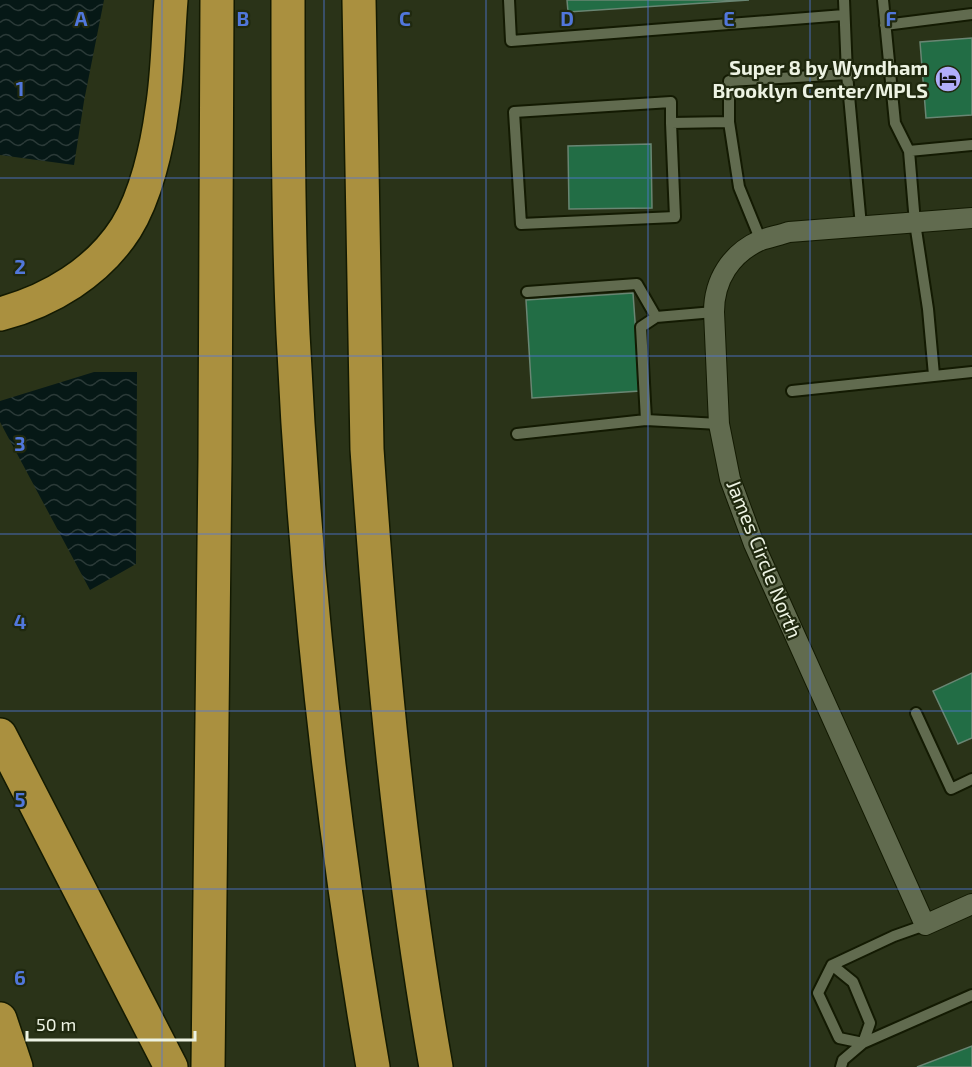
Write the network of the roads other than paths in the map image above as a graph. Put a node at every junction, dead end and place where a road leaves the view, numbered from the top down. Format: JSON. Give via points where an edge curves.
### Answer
{"nodes":[{"id":1,"x":171,"y":0,"type":"edge"},
{"id":2,"x":217,"y":0,"type":"edge"},
{"id":3,"x":288,"y":0,"type":"edge"},
{"id":4,"x":359,"y":0,"type":"edge"},
{"id":5,"x":369,"y":0,"type":"edge"},
{"id":6,"x":509,"y":0,"type":"edge"},
{"id":7,"x":843,"y":0,"type":"edge"},
{"id":8,"x":883,"y":0,"type":"edge"},
{"id":9,"x":972,"y":14,"type":"edge"},
{"id":10,"x":844,"y":15,"type":"junction"},
{"id":11,"x":885,"y":25,"type":"junction"},
{"id":12,"x":359,"y":33,"type":"junction"},
{"id":13,"x":847,"y":74,"type":"junction"},
{"id":14,"x":729,"y":122,"type":"junction"},
{"id":15,"x":671,"y":123,"type":"junction"},
{"id":16,"x":972,"y":145,"type":"edge"},
{"id":17,"x":909,"y":151,"type":"junction"},
{"id":18,"x":972,"y":218,"type":"edge"},
{"id":19,"x":915,"y":223,"type":"junction"},
{"id":20,"x":861,"y":226,"type":"junction"},
{"id":21,"x":760,"y":240,"type":"junction"},
{"id":22,"x":527,"y":292,"type":"dead end"},
{"id":23,"x":714,"y":312,"type":"junction"},
{"id":24,"x":0,"y":314,"type":"edge"},
{"id":25,"x":656,"y":317,"type":"junction"},
{"id":26,"x":972,"y":372,"type":"edge"},
{"id":27,"x":934,"y":375,"type":"junction"},
{"id":28,"x":792,"y":391,"type":"dead end"},
{"id":29,"x":646,"y":420,"type":"junction"},
{"id":30,"x":719,"y":424,"type":"junction"},
{"id":31,"x":517,"y":434,"type":"dead end"},
{"id":32,"x":916,"y":713,"type":"dead end"},
{"id":33,"x":0,"y":735,"type":"edge"},
{"id":34,"x":972,"y":779,"type":"edge"},
{"id":35,"x":972,"y":904,"type":"edge"},
{"id":36,"x":925,"y":926,"type":"junction"},
{"id":37,"x":832,"y":965,"type":"junction"},
{"id":38,"x":972,"y":994,"type":"edge"},
{"id":39,"x":0,"y":1018,"type":"edge"},
{"id":40,"x":863,"y":1043,"type":"junction"},
{"id":41,"x":435,"y":1057,"type":"edge"},
{"id":42,"x":16,"y":1067,"type":"edge"},
{"id":43,"x":171,"y":1067,"type":"edge"},
{"id":44,"x":208,"y":1067,"type":"edge"},
{"id":45,"x":373,"y":1067,"type":"edge"},
{"id":46,"x":841,"y":1067,"type":"edge"}],
"edges":[{"from":1,"to":24,"type":"highway","via":[[158,135],[126,228],[89,269],[50,296]]},
{"from":2,"to":44,"type":"highway"},
{"from":3,"to":45,"type":"highway","via":[[293,333],[308,555],[333,812]]},
{"from":4,"to":12,"type":"highway"},
{"from":5,"to":12,"type":"highway"},
{"from":6,"to":10,"type":"lane","via":[[511,41]]},
{"from":7,"to":10,"type":"lane"},
{"from":8,"to":11,"type":"lane"},
{"from":9,"to":11,"type":"lane"},
{"from":10,"to":13,"type":"lane"},
{"from":11,"to":17,"type":"lane","via":[[895,123]]},
{"from":12,"to":41,"type":"highway","via":[[369,490],[387,706],[411,908]]},
{"from":13,"to":14,"type":"lane","via":[[729,81]]},
{"from":13,"to":20,"type":"lane"},
{"from":14,"to":15,"type":"lane"},
{"from":14,"to":21,"type":"lane","via":[[739,187]]},
{"from":15,"to":15,"type":"lane","via":[[675,218],[521,224],[514,112],[671,102]]},
{"from":16,"to":17,"type":"lane"},
{"from":17,"to":19,"type":"lane"},
{"from":18,"to":19,"type":"street","name":"James Circle North"},
{"from":19,"to":20,"type":"street","name":"James Circle North"},
{"from":19,"to":27,"type":"lane"},
{"from":20,"to":21,"type":"street","name":"James Circle North","via":[[789,232]]},
{"from":21,"to":23,"type":"street","name":"James Circle North","via":[[739,254],[725,270],[714,294]]},
{"from":22,"to":25,"type":"lane","via":[[637,284]]},
{"from":23,"to":25,"type":"lane"},
{"from":23,"to":30,"type":"street","name":"James Circle North"},
{"from":25,"to":29,"type":"lane","via":[[641,327]]},
{"from":26,"to":27,"type":"lane"},
{"from":27,"to":28,"type":"lane"},
{"from":29,"to":30,"type":"lane"},
{"from":29,"to":31,"type":"lane"},
{"from":30,"to":36,"type":"street","name":"James Circle North","via":[[730,479],[754,544]]},
{"from":32,"to":34,"type":"lane","via":[[951,789]]},
{"from":33,"to":43,"type":"highway"},
{"from":35,"to":36,"type":"street"},
{"from":36,"to":37,"type":"lane"},
{"from":37,"to":40,"type":"lane","via":[[853,982],[870,1023]]},
{"from":37,"to":40,"type":"lane","via":[[818,993],[839,1038]]},
{"from":38,"to":40,"type":"lane"},
{"from":39,"to":42,"type":"highway"},
{"from":40,"to":46,"type":"lane","via":[[843,1060]]}]}
